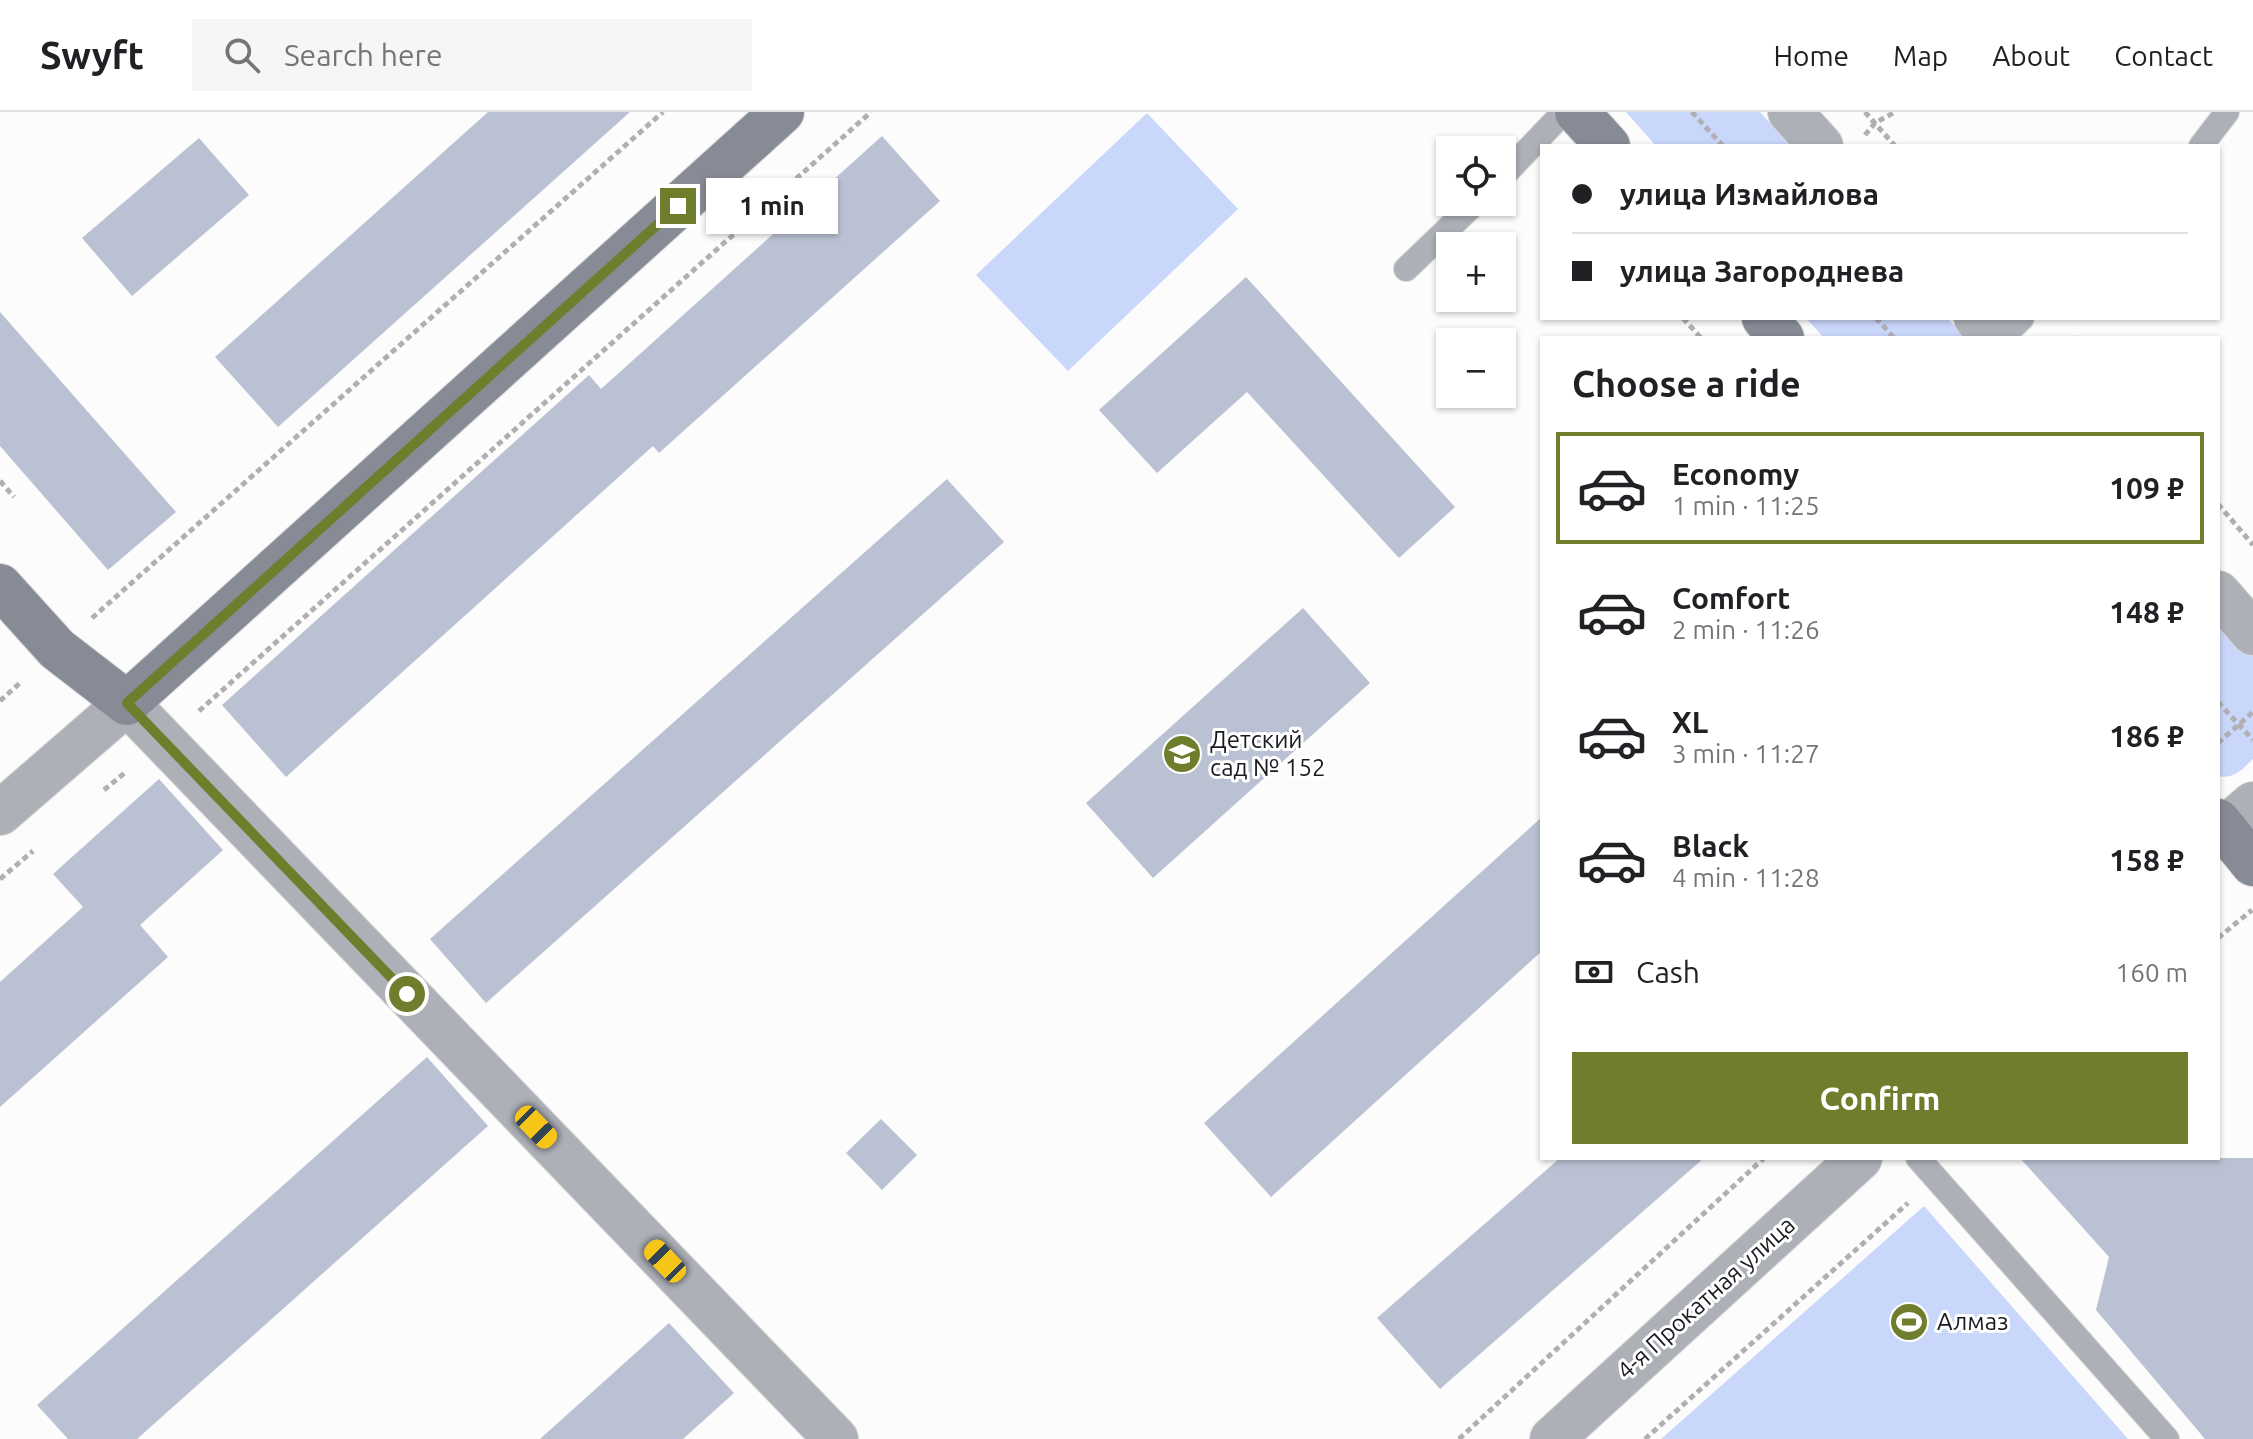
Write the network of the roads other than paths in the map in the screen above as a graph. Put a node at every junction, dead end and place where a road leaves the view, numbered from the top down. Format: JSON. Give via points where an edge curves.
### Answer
{"nodes":[{"id":1,"x":782,"y":112,"type":"edge"},
{"id":2,"x":1564,"y":112,"type":"edge"},
{"id":3,"x":1577,"y":112,"type":"edge"},
{"id":4,"x":1790,"y":112,"type":"edge"},
{"id":5,"x":2227,"y":112,"type":"edge"},
{"id":6,"x":1606,"y":144,"type":"edge"},
{"id":7,"x":1819,"y":144,"type":"edge"},
{"id":8,"x":2203,"y":144,"type":"edge"},
{"id":9,"x":1516,"y":162,"type":"edge"},
{"id":10,"x":1461,"y":216,"type":"edge"},
{"id":11,"x":1406,"y":269,"type":"dead end"},
{"id":12,"x":1766,"y":320,"type":"edge"},
{"id":13,"x":1978,"y":320,"type":"edge"},
{"id":14,"x":2020,"y":320,"type":"edge"},
{"id":15,"x":1780,"y":336,"type":"edge"},
{"id":16,"x":1992,"y":336,"type":"edge"},
{"id":17,"x":2003,"y":336,"type":"edge"},
{"id":18,"x":0,"y":586,"type":"edge"},
{"id":19,"x":2220,"y":595,"type":"edge"},
{"id":20,"x":2253,"y":633,"type":"edge"},
{"id":21,"x":127,"y":703,"type":"junction"},
{"id":22,"x":0,"y":813,"type":"edge"},
{"id":23,"x":2228,"y":822,"type":"edge"},
{"id":24,"x":2253,"y":864,"type":"edge"},
{"id":25,"x":1858,"y":1160,"type":"edge"},
{"id":26,"x":1920,"y":1160,"type":"edge"},
{"id":27,"x":836,"y":1439,"type":"edge"},
{"id":28,"x":1552,"y":1439,"type":"edge"},
{"id":29,"x":2167,"y":1439,"type":"edge"}],
"edges":[{"from":1,"to":21,"type":"street"},
{"from":2,"to":9,"type":"lane"},
{"from":3,"to":6,"type":"street"},
{"from":4,"to":7,"type":"street"},
{"from":5,"to":8,"type":"lane"},
{"from":10,"to":11,"type":"lane"},
{"from":12,"to":15,"type":"street"},
{"from":13,"to":16,"type":"street"},
{"from":14,"to":17,"type":"lane"},
{"from":18,"to":21,"type":"street","via":[[57,649]]},
{"from":19,"to":20,"type":"street"},
{"from":21,"to":22,"type":"street"},
{"from":21,"to":27,"type":"street"},
{"from":23,"to":24,"type":"street"},
{"from":25,"to":28,"type":"street","name":"4-я Прокатная улица"},
{"from":26,"to":29,"type":"lane"}]}
